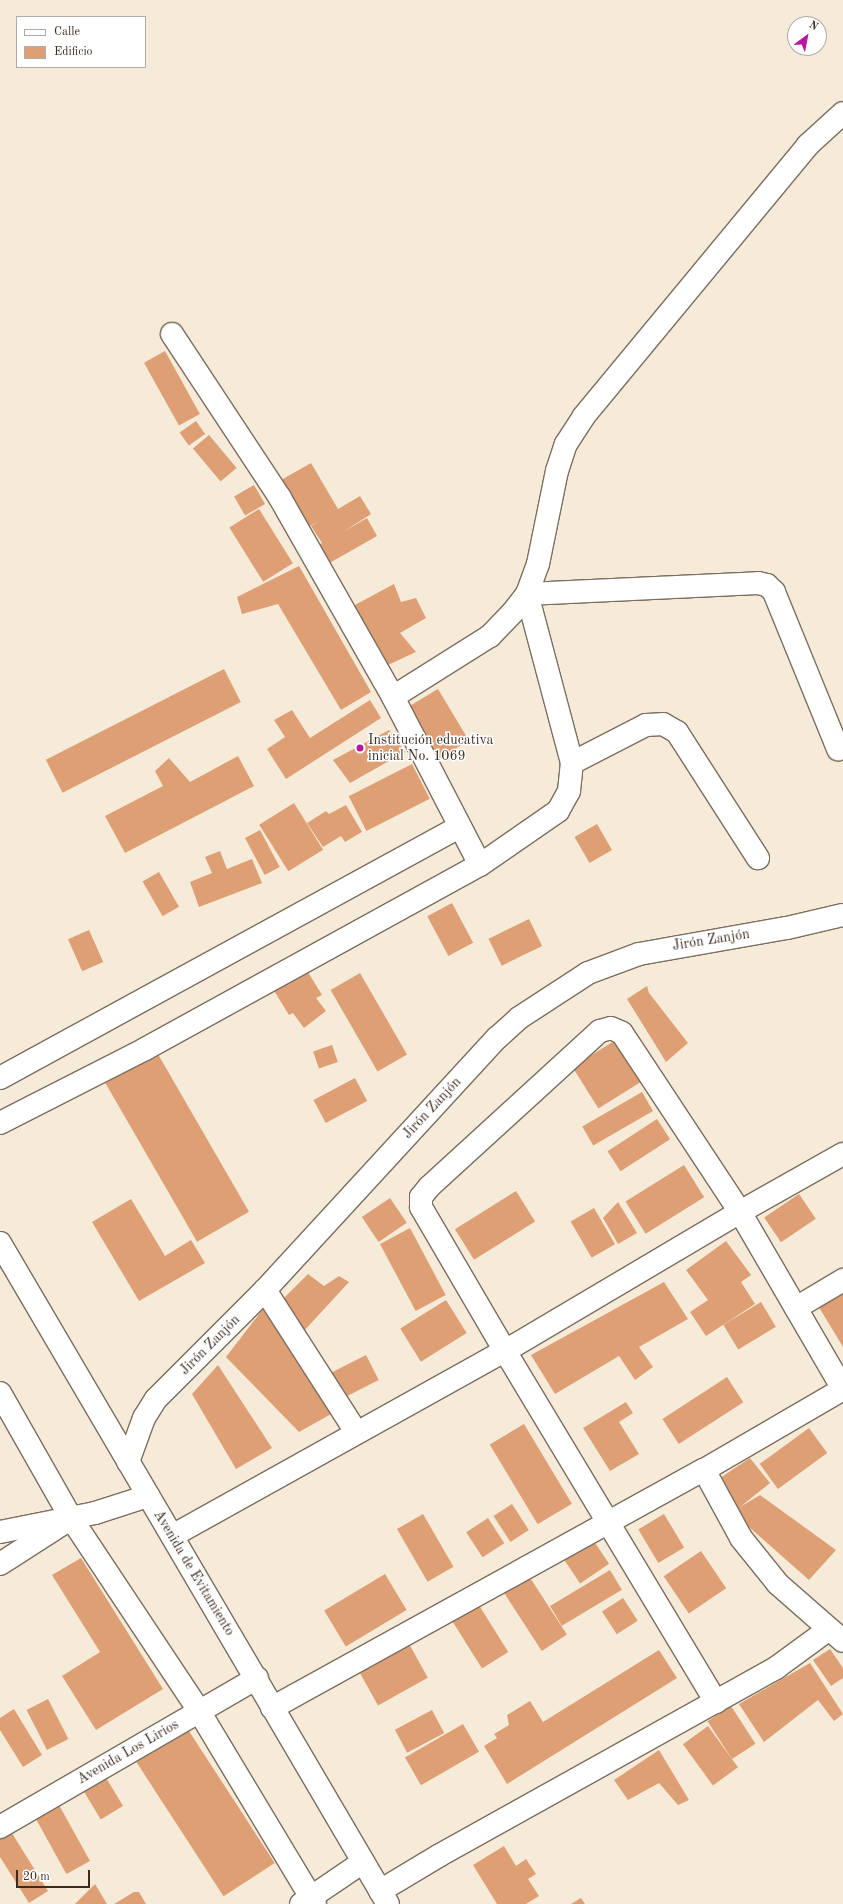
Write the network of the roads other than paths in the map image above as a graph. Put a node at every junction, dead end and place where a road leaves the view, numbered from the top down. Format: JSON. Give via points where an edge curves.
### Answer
{"nodes":[{"id":1,"x":843,"y":113,"type":"edge"},
{"id":2,"x":172,"y":334,"type":"dead end"},
{"id":3,"x":527,"y":594,"type":"junction"},
{"id":4,"x":393,"y":698,"type":"junction"},
{"id":5,"x":838,"y":749,"type":"dead end"},
{"id":6,"x":572,"y":763,"type":"junction"},
{"id":7,"x":459,"y":827,"type":"junction"},
{"id":8,"x":758,"y":858,"type":"dead end"},
{"id":9,"x":480,"y":865,"type":"junction"},
{"id":10,"x":843,"y":915,"type":"edge"},
{"id":11,"x":0,"y":1078,"type":"edge"},
{"id":12,"x":0,"y":1123,"type":"edge"},
{"id":13,"x":843,"y":1154,"type":"edge"},
{"id":14,"x":740,"y":1212,"type":"junction"},
{"id":15,"x":0,"y":1243,"type":"edge"},
{"id":16,"x":843,"y":1280,"type":"edge"},
{"id":17,"x":265,"y":1290,"type":"junction"},
{"id":18,"x":796,"y":1308,"type":"junction"},
{"id":19,"x":505,"y":1351,"type":"junction"},
{"id":20,"x":843,"y":1389,"type":"edge"},
{"id":21,"x":0,"y":1393,"type":"edge"},
{"id":22,"x":356,"y":1432,"type":"junction"},
{"id":23,"x":128,"y":1462,"type":"junction"},
{"id":24,"x":704,"y":1470,"type":"junction"},
{"id":25,"x":148,"y":1496,"type":"junction"},
{"id":26,"x":71,"y":1518,"type":"junction"},
{"id":27,"x":609,"y":1521,"type":"junction"},
{"id":28,"x":0,"y":1532,"type":"edge"},
{"id":29,"x":172,"y":1536,"type":"junction"},
{"id":30,"x":0,"y":1564,"type":"edge"},
{"id":31,"x":835,"y":1635,"type":"edge"},
{"id":32,"x":257,"y":1678,"type":"junction"},
{"id":33,"x":716,"y":1702,"type":"junction"},
{"id":34,"x":272,"y":1708,"type":"junction"},
{"id":35,"x":199,"y":1711,"type":"junction"},
{"id":36,"x":0,"y":1827,"type":"edge"},
{"id":37,"x":363,"y":1862,"type":"junction"},
{"id":38,"x":384,"y":1898,"type":"edge"},
{"id":39,"x":309,"y":1902,"type":"edge"}],
"edges":[{"from":1,"to":3,"type":"street","via":[[808,145],[584,416],[566,444],[557,471],[538,564]]},
{"from":2,"to":4,"type":"street","via":[[280,498]]},
{"from":3,"to":4,"type":"street","via":[[490,636]]},
{"from":3,"to":5,"type":"street","via":[[758,583],[767,585],[774,592]]},
{"from":3,"to":6,"type":"street"},
{"from":4,"to":7,"type":"street"},
{"from":6,"to":8,"type":"street","via":[[646,725],[663,724],[677,732]]},
{"from":6,"to":9,"type":"street","via":[[569,791],[558,810]]},
{"from":7,"to":9,"type":"street"},
{"from":7,"to":11,"type":"street"},
{"from":9,"to":12,"type":"street","via":[[145,1049]]},
{"from":10,"to":17,"type":"street","name":"Jirón Zanjón","via":[[787,928],[639,954],[588,973],[555,993],[519,1018],[497,1038]]},
{"from":13,"to":14,"type":"street"},
{"from":14,"to":18,"type":"street"},
{"from":14,"to":19,"type":"street"},
{"from":14,"to":19,"type":"street","via":[[622,1033],[611,1028],[600,1031],[421,1198],[421,1207]]},
{"from":15,"to":23,"type":"street","name":"Avenida de Evitamiento"},
{"from":16,"to":18,"type":"street"},
{"from":17,"to":22,"type":"street"},
{"from":17,"to":23,"type":"street","name":"Jirón Zanjón","via":[[156,1399],[144,1418]]},
{"from":18,"to":20,"type":"street"},
{"from":19,"to":22,"type":"street"},
{"from":19,"to":27,"type":"street"},
{"from":20,"to":24,"type":"street"},
{"from":21,"to":26,"type":"street"},
{"from":22,"to":29,"type":"street"},
{"from":23,"to":25,"type":"street","name":"Avenida de Evitamiento"},
{"from":24,"to":27,"type":"street"},
{"from":24,"to":31,"type":"street","via":[[741,1538],[778,1584]]},
{"from":25,"to":26,"type":"street"},
{"from":25,"to":29,"type":"street","name":"Avenida de Evitamiento"},
{"from":26,"to":28,"type":"street"},
{"from":26,"to":30,"type":"street"},
{"from":26,"to":35,"type":"street"},
{"from":27,"to":33,"type":"street"},
{"from":27,"to":34,"type":"street"},
{"from":29,"to":32,"type":"street","name":"Avenida de Evitamiento"},
{"from":31,"to":33,"type":"street"},
{"from":32,"to":34,"type":"street","name":"Avenida de Evitamiento"},
{"from":32,"to":35,"type":"street","name":"Avenida Los Lirios"},
{"from":33,"to":38,"type":"street","via":[[440,1855]]},
{"from":34,"to":37,"type":"street","name":"Avenida de Evitamiento"},
{"from":35,"to":36,"type":"street","name":"Avenida Los Lirios"},
{"from":35,"to":39,"type":"street"},
{"from":37,"to":38,"type":"street","name":"Avenida de Evitamiento"},
{"from":37,"to":39,"type":"street"}]}
